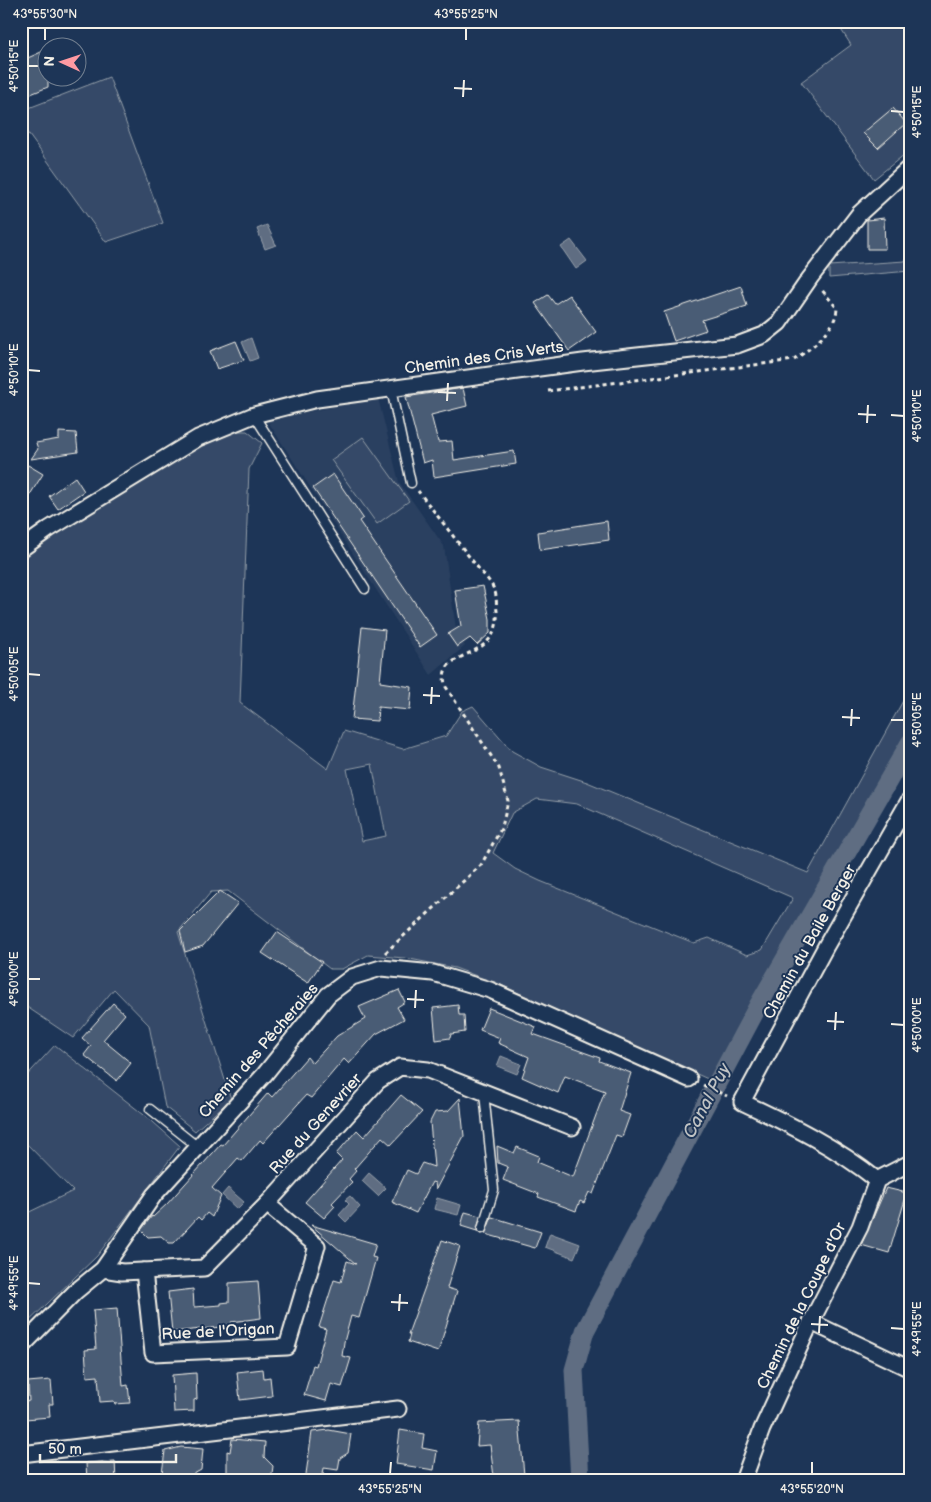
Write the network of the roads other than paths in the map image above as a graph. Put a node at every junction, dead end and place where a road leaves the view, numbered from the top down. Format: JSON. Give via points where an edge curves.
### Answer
{"nodes":[{"id":1,"x":910,"y":166,"type":"edge"},
{"id":2,"x":391,"y":389,"type":"junction"},
{"id":3,"x":254,"y":415,"type":"junction"},
{"id":4,"x":411,"y":483,"type":"road end"},
{"id":5,"x":21,"y":549,"type":"edge"},
{"id":6,"x":365,"y":589,"type":"dead end"},
{"id":7,"x":910,"y":799,"type":"edge"},
{"id":8,"x":689,"y":1079,"type":"dead end"},
{"id":9,"x":484,"y":1093,"type":"junction"},
{"id":10,"x":150,"y":1109,"type":"dead end"},
{"id":11,"x":572,"y":1128,"type":"dead end"},
{"id":12,"x":198,"y":1147,"type":"junction"},
{"id":13,"x":910,"y":1163,"type":"edge"},
{"id":14,"x":877,"y":1180,"type":"junction"},
{"id":15,"x":267,"y":1204,"type":"junction"},
{"id":16,"x":482,"y":1229,"type":"dead end"},
{"id":17,"x":103,"y":1269,"type":"junction"},
{"id":18,"x":144,"y":1271,"type":"junction"},
{"id":19,"x":811,"y":1322,"type":"junction"},
{"id":20,"x":21,"y":1347,"type":"edge"},
{"id":21,"x":910,"y":1369,"type":"edge"},
{"id":22,"x":398,"y":1409,"type":"dead end"},
{"id":23,"x":21,"y":1454,"type":"edge"},
{"id":24,"x":743,"y":1481,"type":"edge"}],
"edges":[{"from":1,"to":2,"type":"street","name":"Chemin des Cris Verts","via":[[858,214],[780,323],[764,335],[737,345],[583,362]]},
{"from":2,"to":3,"type":"street","name":"Chemin des Cris Verts","via":[[316,399]]},
{"from":2,"to":4,"type":"lane"},
{"from":3,"to":5,"type":"street","name":"Chemin des Cris Verts","via":[[198,438]]},
{"from":3,"to":6,"type":"lane"},
{"from":7,"to":14,"type":"street","name":"Chemin du Baile Berger","via":[[742,1102],[796,1128],[857,1164]]},
{"from":8,"to":12,"type":"street","name":"Chemin des Pêcheraies","via":[[490,990],[433,973],[381,968],[352,977],[328,995],[264,1075]]},
{"from":9,"to":11,"type":"street","name":"Rue du Genevrier"},
{"from":9,"to":15,"type":"street","name":"Rue du Genevrier","via":[[428,1070],[400,1067],[378,1081]]},
{"from":9,"to":16,"type":"lane","via":[[494,1190]]},
{"from":10,"to":12,"type":"lane"},
{"from":12,"to":17,"type":"street","name":"Chemin des Pêcheraies","via":[[154,1195]]},
{"from":13,"to":14,"type":"street"},
{"from":14,"to":19,"type":"street","name":"Chemin de la Coupe d'Or","via":[[860,1227]]},
{"from":15,"to":18,"type":"street","name":"Rue du Genevrier","via":[[204,1268]]},
{"from":15,"to":18,"type":"street","name":"Rue de l'Origan","via":[[317,1246],[287,1346],[153,1353]]},
{"from":17,"to":18,"type":"street","name":"Rue du Genevrier"},
{"from":17,"to":20,"type":"street","name":"Chemin des Pêcheraies","via":[[75,1292]]},
{"from":19,"to":21,"type":"street"},
{"from":19,"to":24,"type":"street","name":"Chemin de la Coupe d'Or","via":[[762,1429]]},
{"from":22,"to":23,"type":"street"}]}
